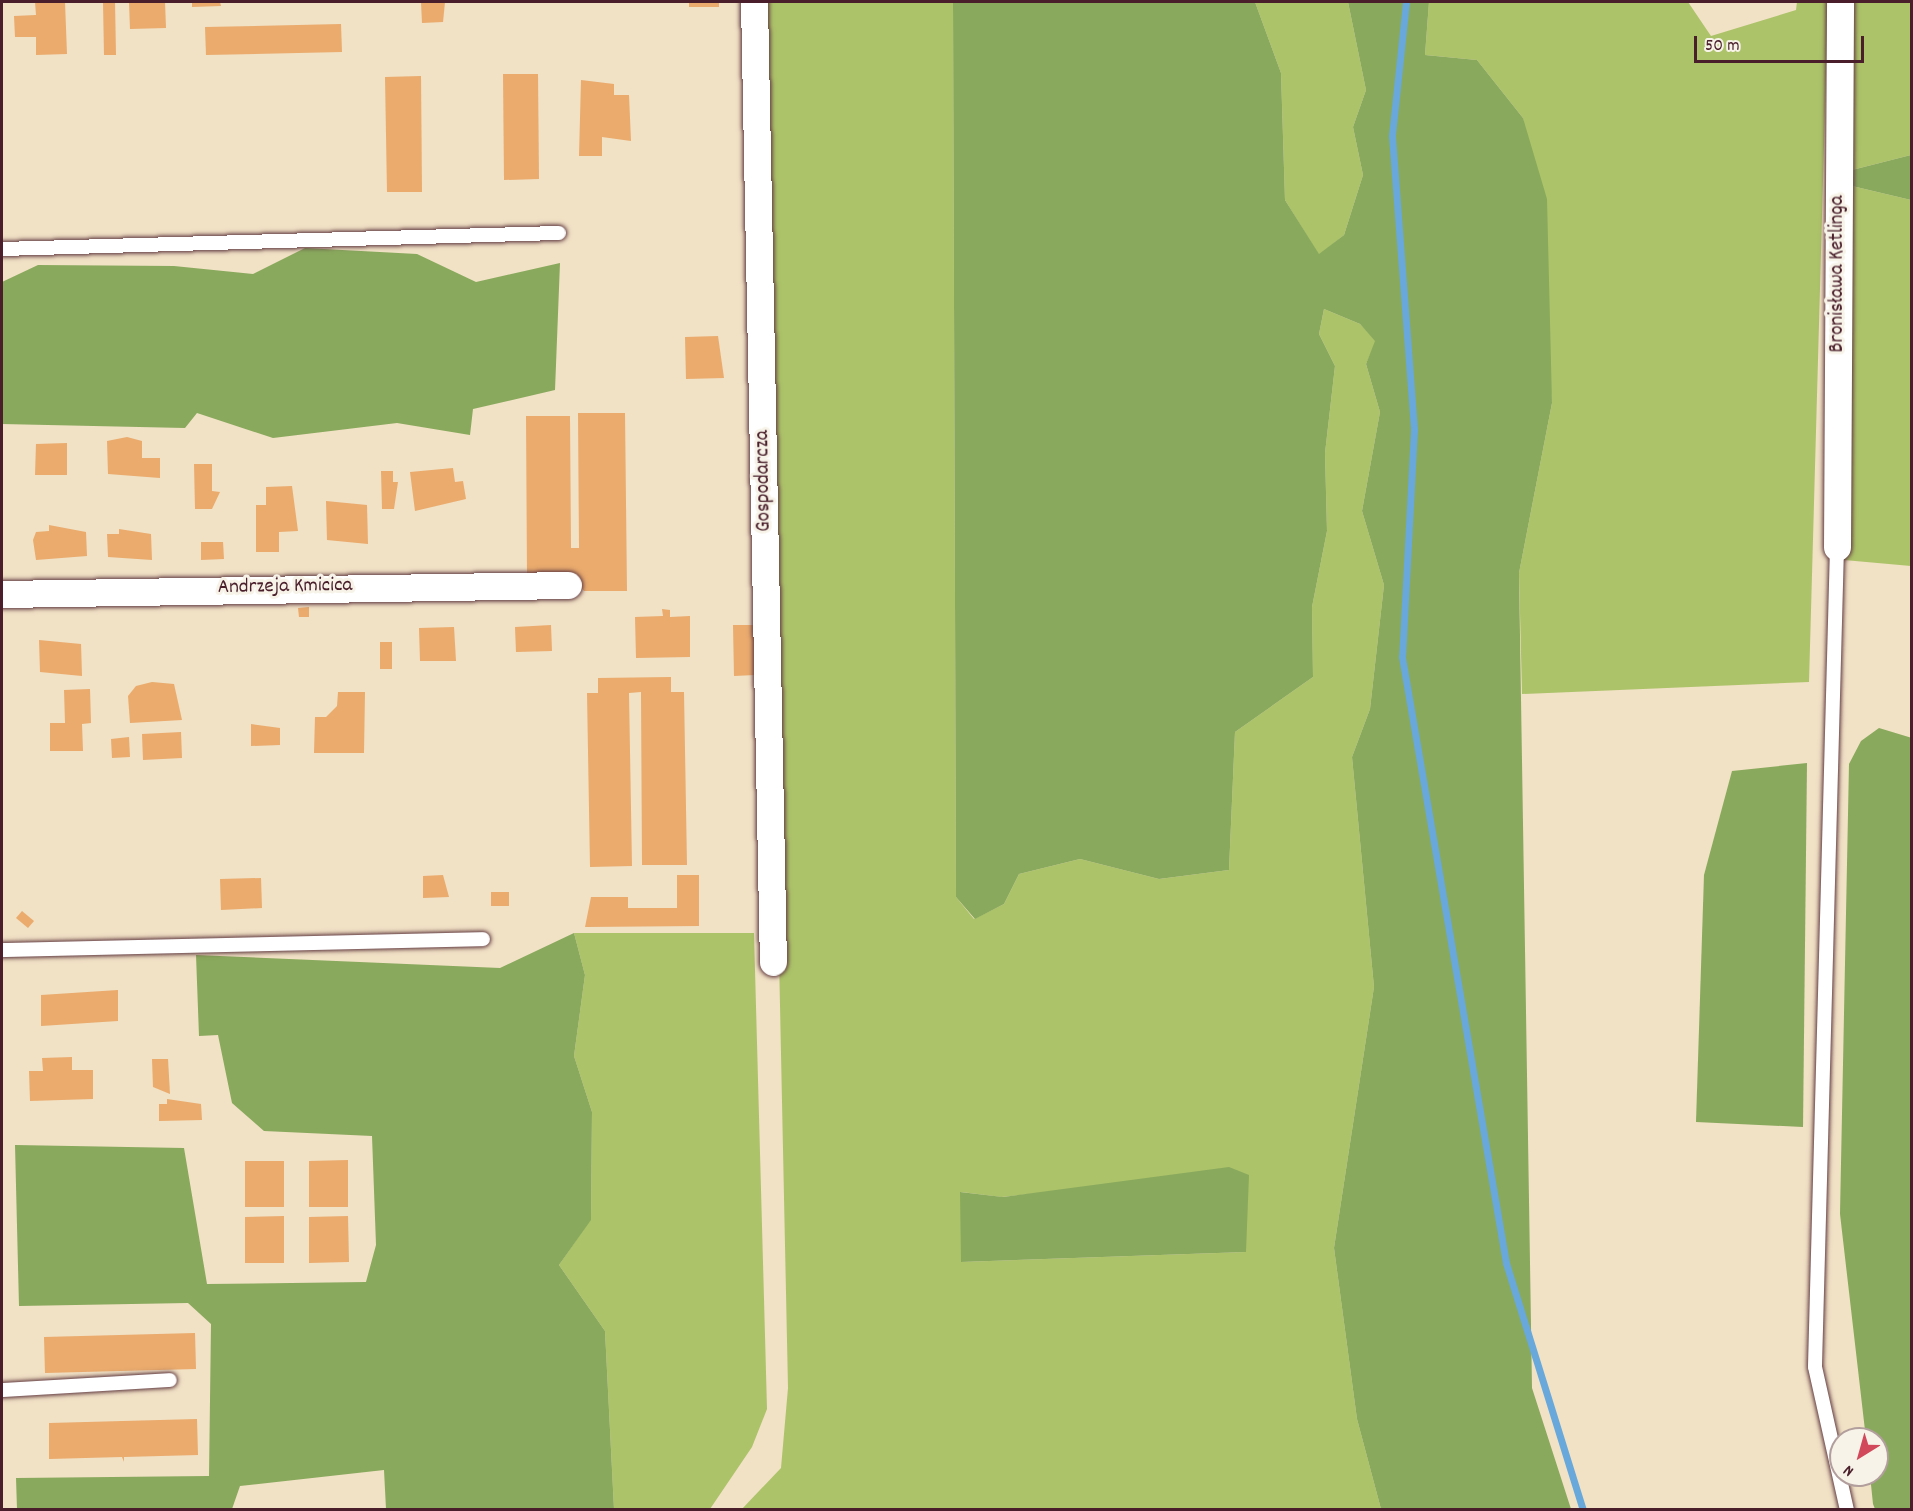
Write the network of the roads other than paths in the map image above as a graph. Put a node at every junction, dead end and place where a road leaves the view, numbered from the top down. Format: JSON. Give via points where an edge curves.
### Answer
{"nodes":[{"id":1,"x":754,"y":2,"type":"edge"},
{"id":2,"x":1840,"y":2,"type":"edge"},
{"id":3,"x":559,"y":233,"type":"dead end"},
{"id":4,"x":2,"y":249,"type":"edge"},
{"id":5,"x":1837,"y":547,"type":"joint"},
{"id":6,"x":568,"y":585,"type":"dead end"},
{"id":7,"x":2,"y":594,"type":"edge"},
{"id":8,"x":483,"y":939,"type":"dead end"},
{"id":9,"x":2,"y":950,"type":"edge"},
{"id":10,"x":773,"y":962,"type":"dead end"},
{"id":11,"x":170,"y":1380,"type":"dead end"},
{"id":12,"x":2,"y":1390,"type":"edge"},
{"id":13,"x":1847,"y":1509,"type":"edge"}],
"edges":[{"from":1,"to":10,"type":"street","name":"Gospodarcza"},
{"from":2,"to":5,"type":"street","name":"Bronisława Ketlinga"},
{"from":3,"to":4,"type":"lane"},
{"from":5,"to":13,"type":"lane","via":[[1815,1367]]},
{"from":6,"to":7,"type":"street","name":"Andrzeja Kmicica"},
{"from":8,"to":9,"type":"lane"},
{"from":11,"to":12,"type":"lane"}]}
